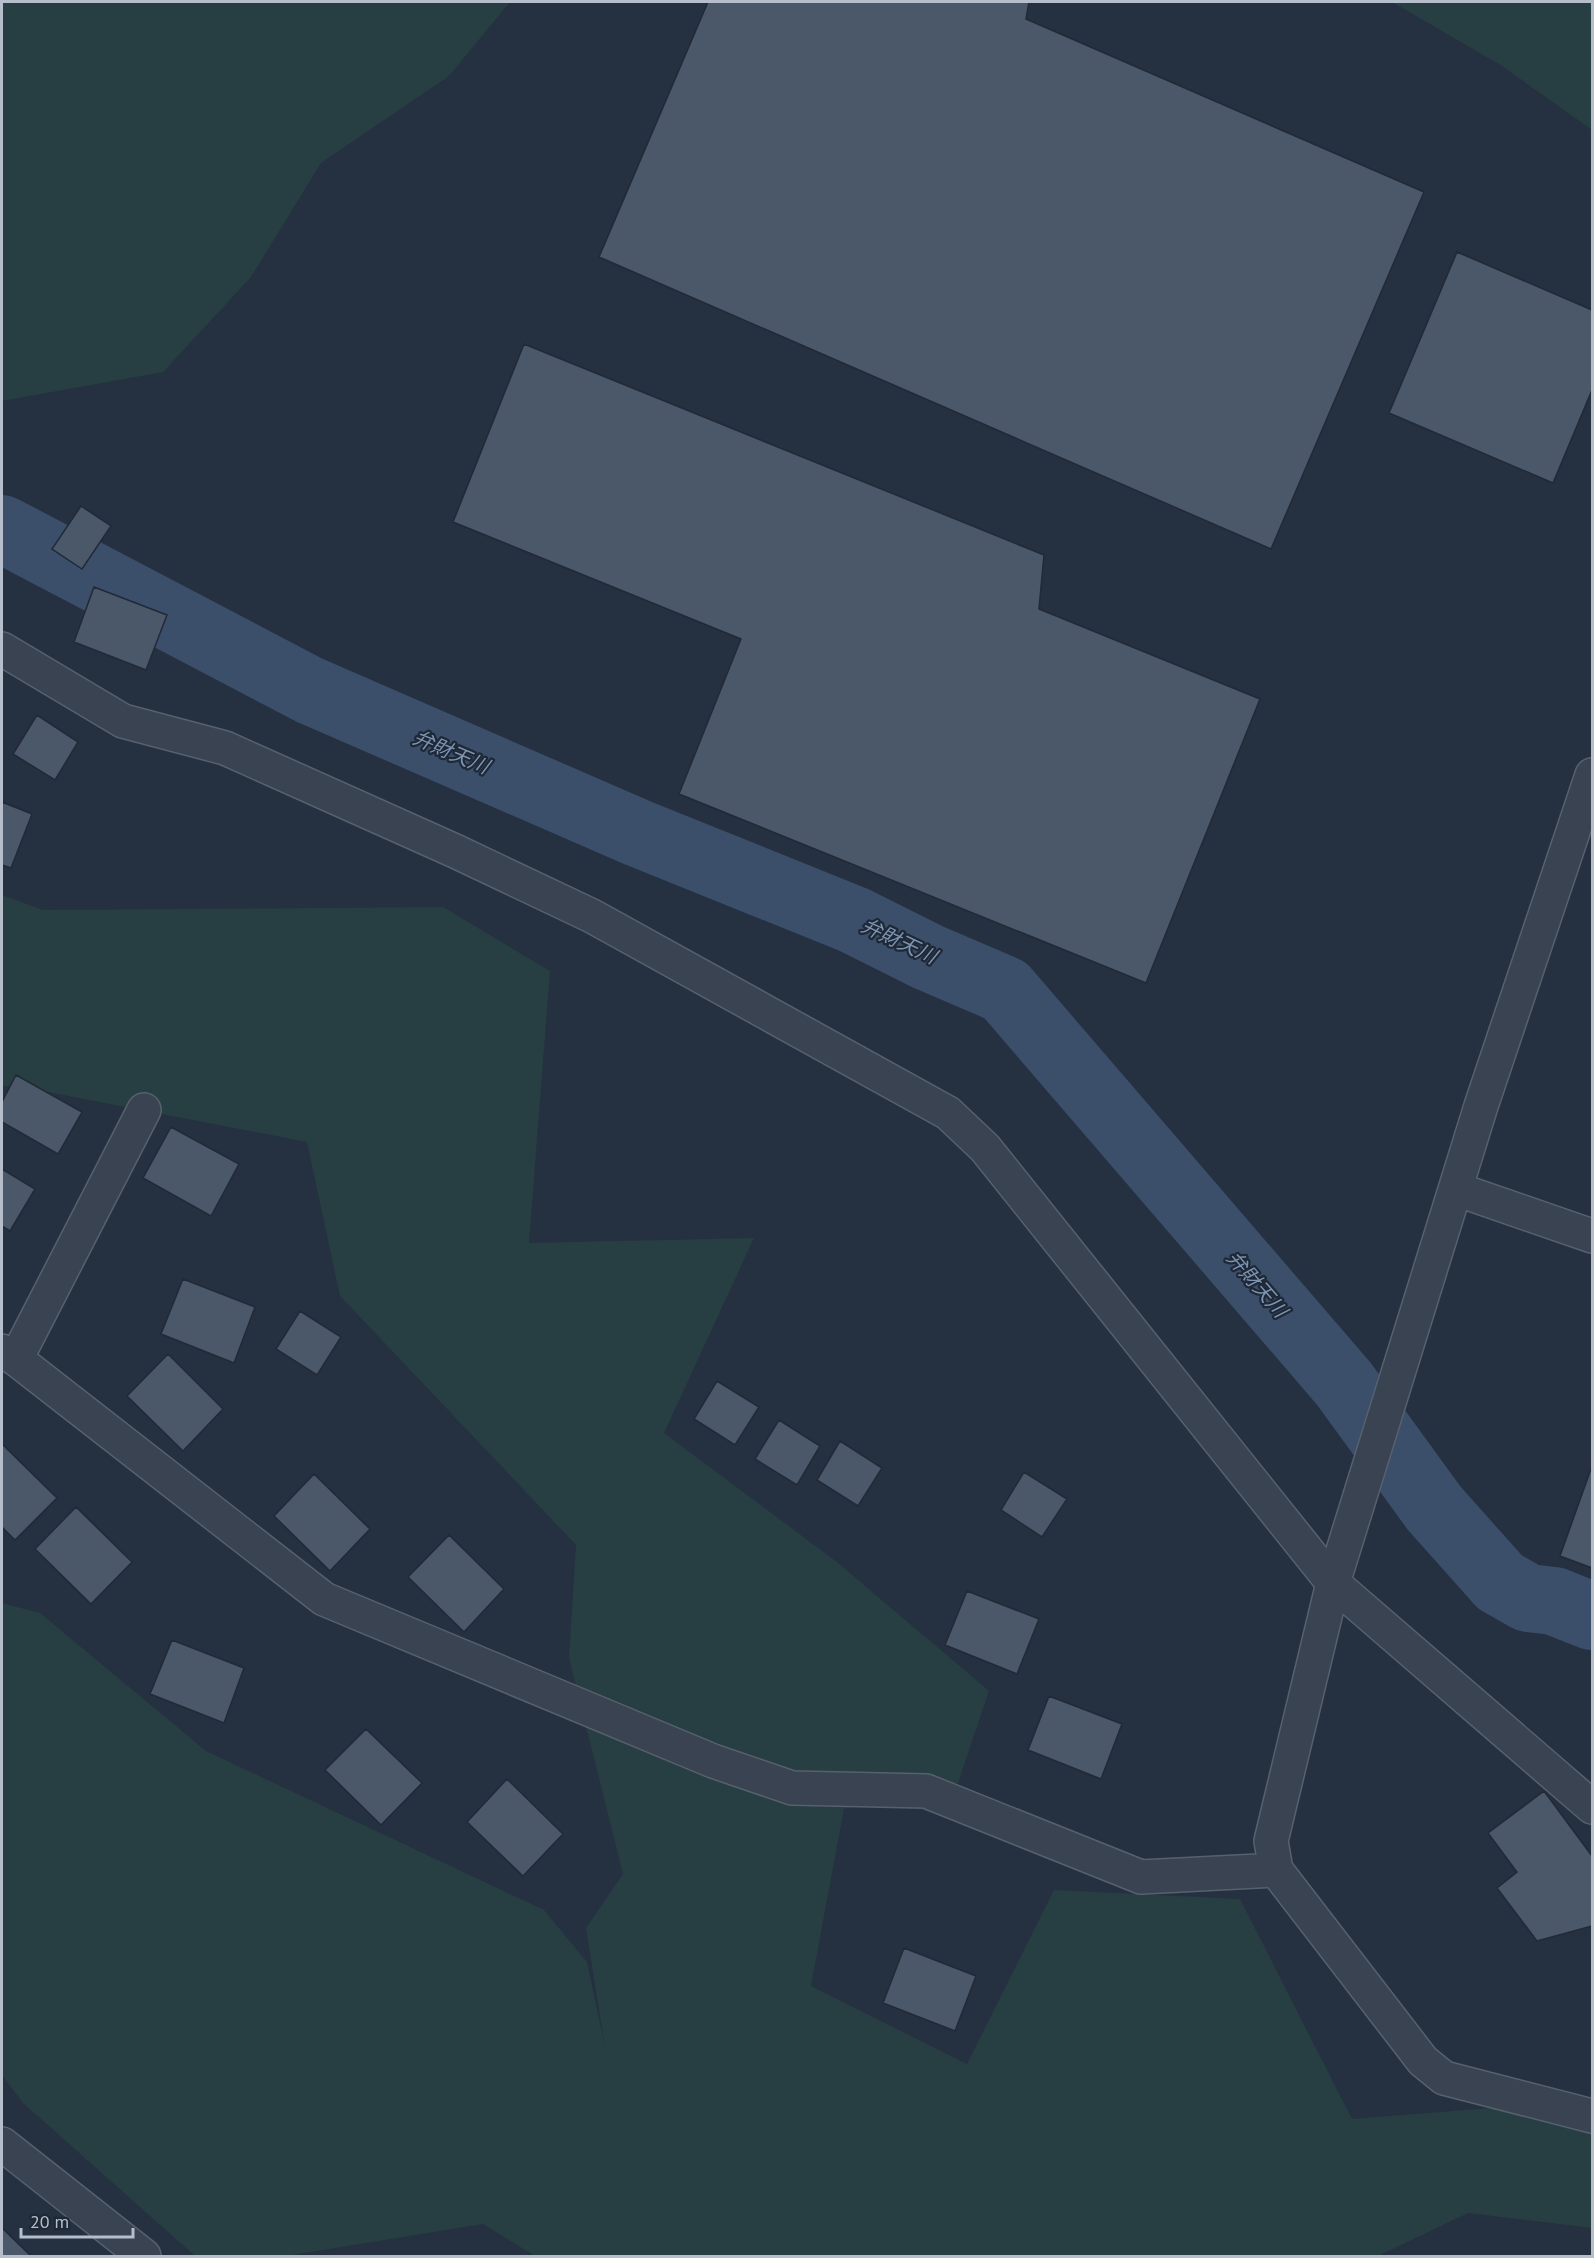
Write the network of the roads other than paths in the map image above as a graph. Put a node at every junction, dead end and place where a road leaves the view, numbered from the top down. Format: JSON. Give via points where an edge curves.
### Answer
{"nodes":[{"id":1,"x":2,"y":649,"type":"edge"},
{"id":2,"x":1593,"y":775,"type":"edge"},
{"id":3,"x":144,"y":1110,"type":"dead end"},
{"id":4,"x":1456,"y":1189,"type":"junction"},
{"id":5,"x":1593,"y":1236,"type":"edge"},
{"id":6,"x":9,"y":1355,"type":"edge"},
{"id":7,"x":1333,"y":1583,"type":"junction"},
{"id":8,"x":1593,"y":1807,"type":"edge"},
{"id":9,"x":1276,"y":1870,"type":"junction"},
{"id":10,"x":1593,"y":2116,"type":"edge"},
{"id":11,"x":2,"y":2144,"type":"edge"},
{"id":12,"x":144,"y":2256,"type":"edge"}],
"edges":[{"from":1,"to":7,"type":"street","via":[[123,721],[225,748],[592,916],[948,1113],[985,1148]]},
{"from":2,"to":4,"type":"street"},
{"from":3,"to":6,"type":"street"},
{"from":4,"to":5,"type":"street"},
{"from":4,"to":7,"type":"street"},
{"from":6,"to":9,"type":"street","via":[[324,1599],[713,1761],[792,1788],[926,1791],[1141,1877]]},
{"from":7,"to":8,"type":"street"},
{"from":7,"to":9,"type":"street","via":[[1271,1841]]},
{"from":9,"to":10,"type":"street","via":[[1423,2061],[1444,2078]]},
{"from":11,"to":12,"type":"street"}]}
